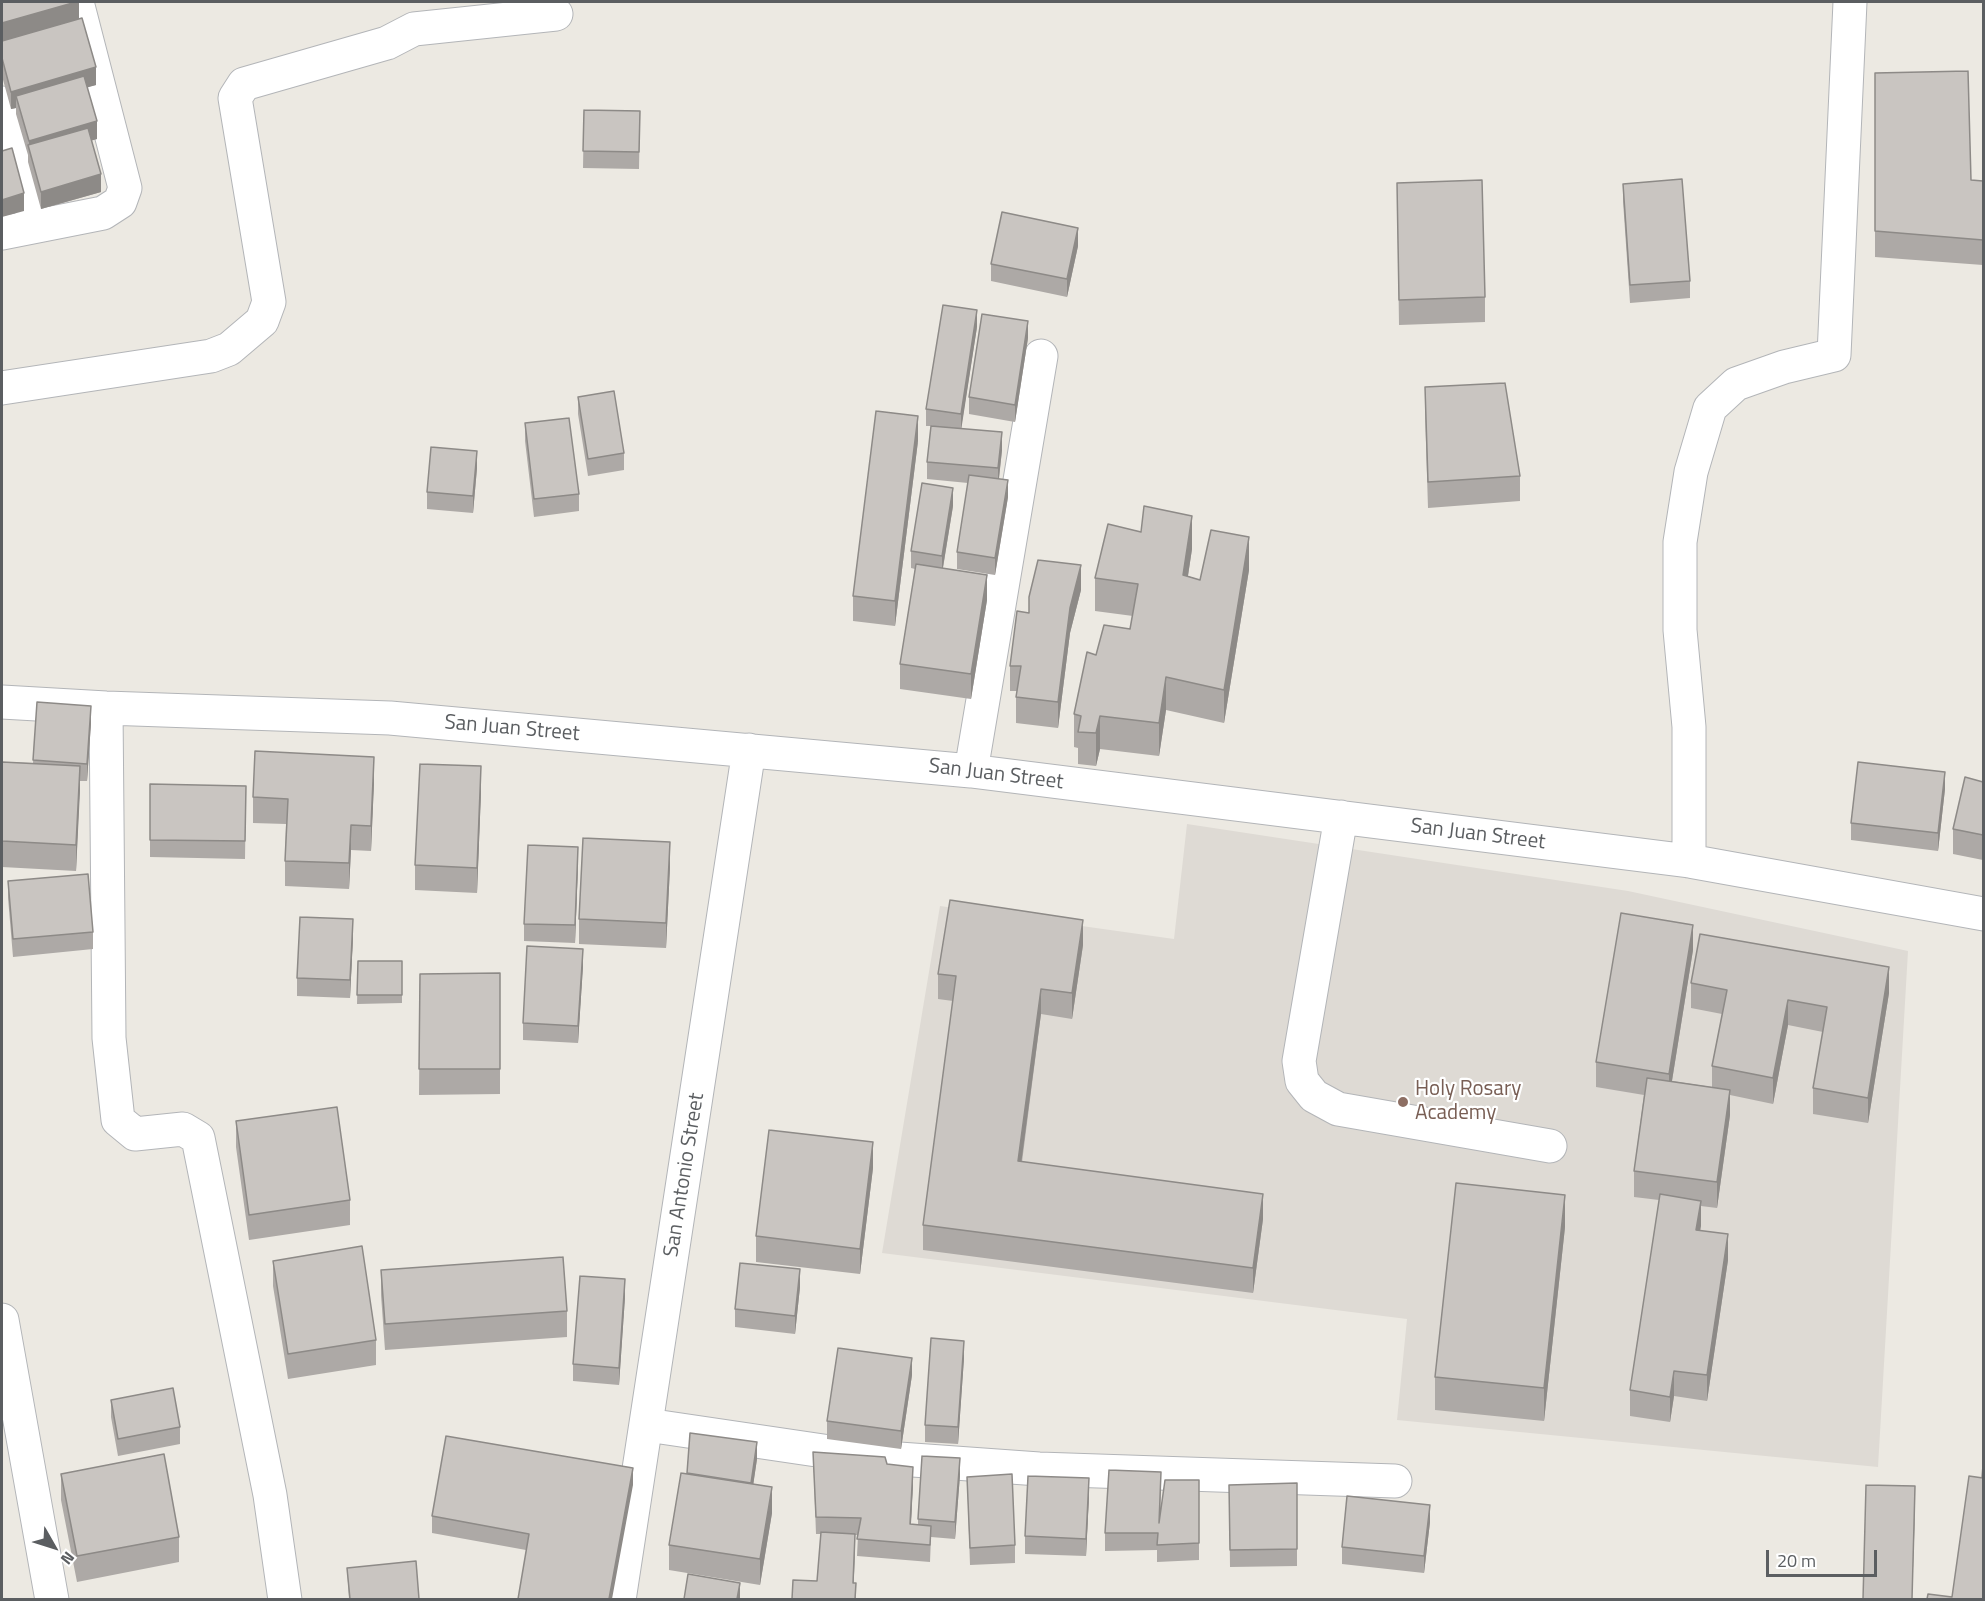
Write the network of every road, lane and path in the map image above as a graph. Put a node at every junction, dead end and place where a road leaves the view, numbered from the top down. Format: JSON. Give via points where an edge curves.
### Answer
{"nodes":[{"id":1,"x":77,"y":2,"type":"edge"},
{"id":2,"x":1850,"y":2,"type":"edge"},
{"id":3,"x":556,"y":14,"type":"dead end"},
{"id":4,"x":2,"y":103,"type":"edge"},
{"id":5,"x":36,"y":226,"type":"junction"},
{"id":6,"x":2,"y":233,"type":"edge"},
{"id":7,"x":1041,"y":356,"type":"dead end"},
{"id":8,"x":2,"y":388,"type":"edge"},
{"id":9,"x":2,"y":702,"type":"edge"},
{"id":10,"x":106,"y":708,"type":"junction"},
{"id":11,"x":749,"y":750,"type":"junction"},
{"id":12,"x":971,"y":771,"type":"junction"},
{"id":13,"x":1341,"y":817,"type":"junction"},
{"id":14,"x":1689,"y":861,"type":"junction"},
{"id":15,"x":1983,"y":914,"type":"edge"},
{"id":16,"x":1550,"y":1146,"type":"dead end"},
{"id":17,"x":2,"y":1320,"type":"edge"},
{"id":18,"x":647,"y":1425,"type":"junction"},
{"id":19,"x":1395,"y":1481,"type":"dead end"},
{"id":20,"x":51,"y":1599,"type":"edge"},
{"id":21,"x":285,"y":1599,"type":"edge"},
{"id":22,"x":619,"y":1599,"type":"edge"}],
"edges":[{"from":1,"to":5,"type":"street","via":[[125,188],[120,202],[103,213]]},
{"from":2,"to":14,"type":"street","via":[[1834,356],[1784,367],[1736,384],[1710,408],[1691,472],[1680,542],[1680,630],[1689,727]]},
{"from":3,"to":8,"type":"street","via":[[414,29],[387,43],[244,84],[235,98],[269,302],[262,321],[229,349],[211,356]]},
{"from":4,"to":5,"type":"street"},
{"from":5,"to":6,"type":"street"},
{"from":7,"to":12,"type":"street"},
{"from":9,"to":10,"type":"street","name":"San Juan Street"},
{"from":10,"to":11,"type":"street","name":"San Juan Street","via":[[390,718]]},
{"from":10,"to":21,"type":"street","via":[[109,1038],[118,1120],[135,1134],[183,1129],[198,1138],[270,1495]]},
{"from":11,"to":12,"type":"street","name":"San Juan Street"},
{"from":11,"to":18,"type":"street","name":"San Antonio Street"},
{"from":12,"to":13,"type":"street","name":"San Juan Street"},
{"from":13,"to":14,"type":"street","name":"San Juan Street"},
{"from":13,"to":16,"type":"street","via":[[1299,1061],[1302,1081],[1314,1096],[1338,1109]]},
{"from":14,"to":15,"type":"street","name":"San Juan Street"},
{"from":17,"to":20,"type":"street"},
{"from":18,"to":19,"type":"street","via":[[857,1456],[1039,1469]]},
{"from":18,"to":22,"type":"street","name":"San Antonio Street"}]}
